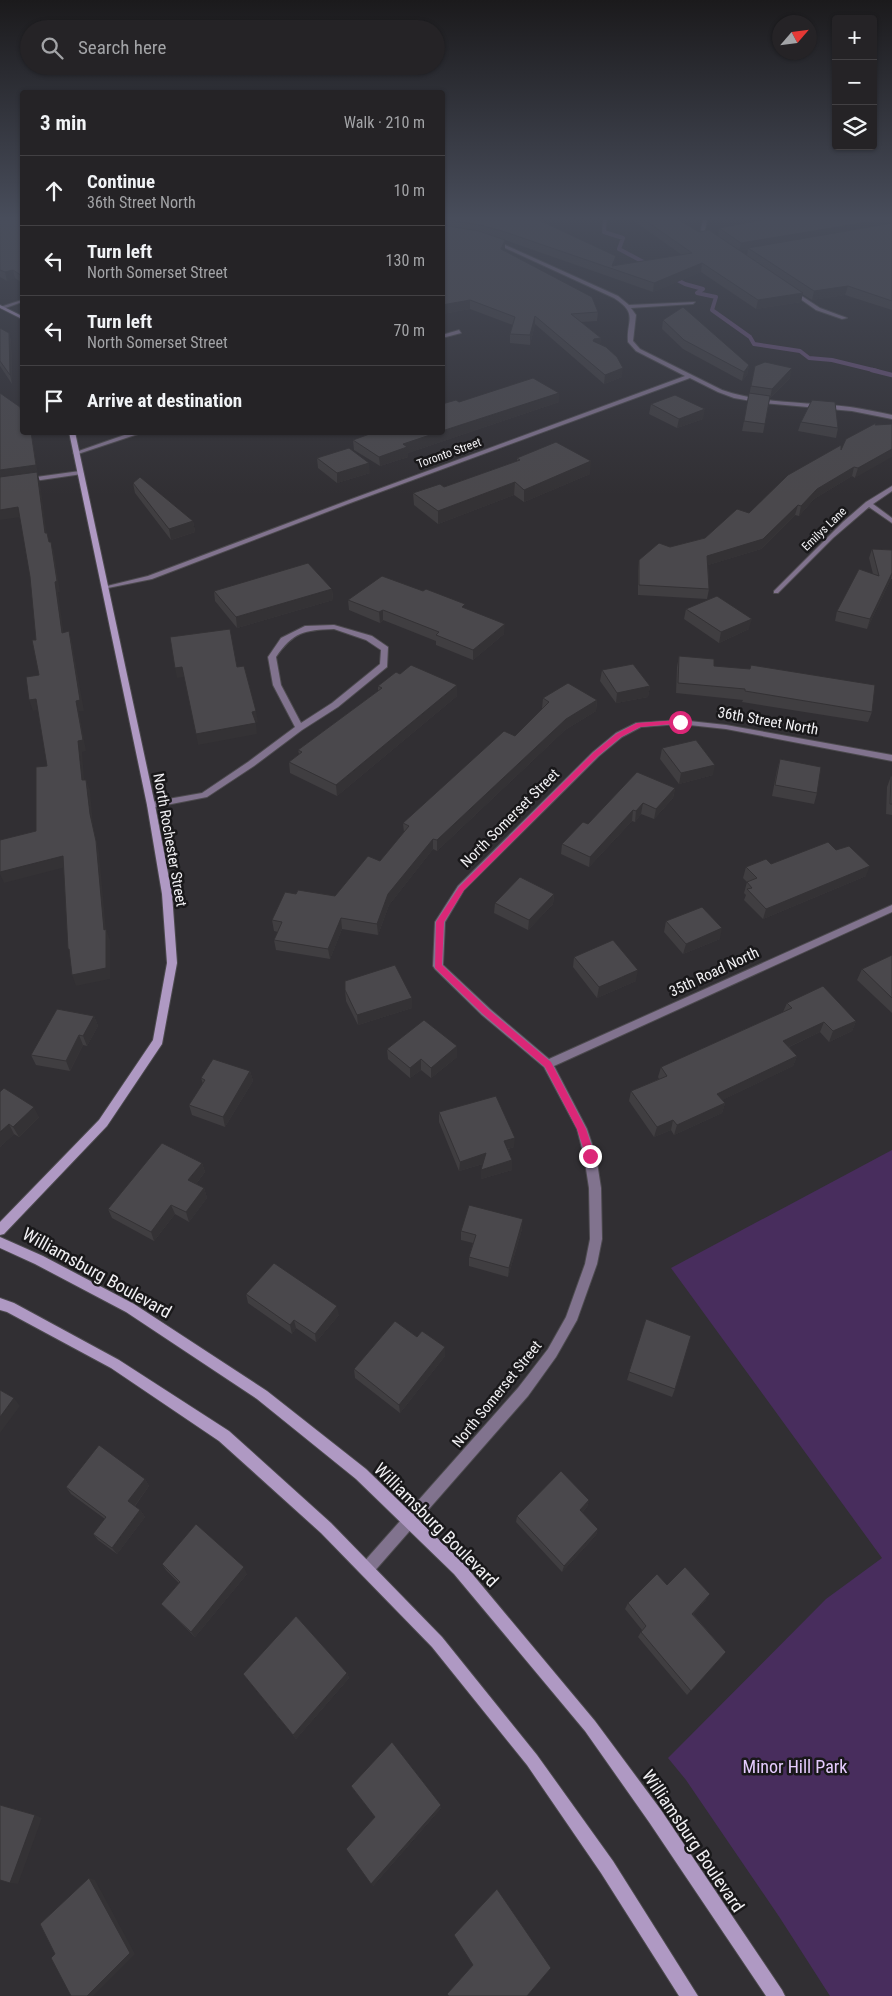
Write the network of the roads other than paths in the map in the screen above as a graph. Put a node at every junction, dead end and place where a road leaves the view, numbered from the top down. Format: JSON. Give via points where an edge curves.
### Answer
{"nodes":[{"id":1,"x":7,"y":309,"type":"edge"},
{"id":2,"x":629,"y":309,"type":"edge"},
{"id":3,"x":818,"y":309,"type":"edge"},
{"id":4,"x":20,"y":316,"type":"edge"},
{"id":5,"x":844,"y":318,"type":"dead end"},
{"id":6,"x":459,"y":332,"type":"dead end"},
{"id":7,"x":445,"y":336,"type":"edge"},
{"id":8,"x":690,"y":376,"type":"junction"},
{"id":9,"x":892,"y":417,"type":"edge"},
{"id":10,"x":73,"y":435,"type":"edge"},
{"id":11,"x":132,"y":435,"type":"edge"},
{"id":12,"x":76,"y":453,"type":"junction"},
{"id":13,"x":80,"y":473,"type":"junction"},
{"id":14,"x":0,"y":484,"type":"edge"},
{"id":15,"x":892,"y":488,"type":"edge"},
{"id":16,"x":868,"y":503,"type":"junction"},
{"id":17,"x":892,"y":521,"type":"edge"},
{"id":18,"x":105,"y":588,"type":"junction"},
{"id":19,"x":776,"y":592,"type":"dead end"},
{"id":20,"x":639,"y":725,"type":"joint"},
{"id":21,"x":299,"y":728,"type":"junction"},
{"id":22,"x":892,"y":758,"type":"edge"},
{"id":23,"x":150,"y":805,"type":"junction"},
{"id":24,"x":892,"y":908,"type":"edge"},
{"id":25,"x":548,"y":1064,"type":"junction"},
{"id":26,"x":0,"y":1230,"type":"edge"},
{"id":27,"x":0,"y":1242,"type":"edge"},
{"id":28,"x":0,"y":1304,"type":"edge"},
{"id":29,"x":409,"y":1521,"type":"junction"},
{"id":30,"x":367,"y":1569,"type":"junction"},
{"id":31,"x":689,"y":1996,"type":"edge"},
{"id":32,"x":776,"y":1996,"type":"edge"}],
"edges":[{"from":1,"to":4,"type":"street"},
{"from":2,"to":8,"type":"street","via":[[633,315],[630,337],[633,346]]},
{"from":3,"to":5,"type":"street"},
{"from":6,"to":7,"type":"street"},
{"from":8,"to":9,"type":"street","via":[[720,391],[746,398],[852,409]]},
{"from":8,"to":18,"type":"street","name":"Toronto Street","via":[[150,578]]},
{"from":10,"to":12,"type":"street","name":"North Rochester Street"},
{"from":11,"to":12,"type":"street"},
{"from":12,"to":13,"type":"street","name":"North Rochester Street"},
{"from":13,"to":14,"type":"street"},
{"from":13,"to":18,"type":"street","name":"North Rochester Street"},
{"from":15,"to":16,"type":"street","name":"Emilys Lane"},
{"from":16,"to":17,"type":"street"},
{"from":16,"to":19,"type":"street","name":"Emilys Lane"},
{"from":18,"to":23,"type":"street","name":"North Rochester Street"},
{"from":20,"to":22,"type":"street","name":"36th Street North","via":[[680,722],[726,727]]},
{"from":20,"to":25,"type":"street","name":"North Somerset Street","via":[[618,736],[596,754],[461,888],[440,922],[438,966]]},
{"from":21,"to":21,"type":"street","via":[[335,705],[384,665],[385,649],[369,638],[334,627],[308,628],[284,640],[272,657],[277,685]]},
{"from":21,"to":23,"type":"street","via":[[204,795]]},
{"from":23,"to":26,"type":"street","name":"North Rochester Street","via":[[167,894],[172,963],[158,1040],[104,1123]]},
{"from":24,"to":25,"type":"street","name":"35th Road North"},
{"from":25,"to":29,"type":"street","name":"North Somerset Street","via":[[582,1129],[590,1156],[597,1212],[591,1264],[571,1320],[552,1353],[523,1392]]},
{"from":27,"to":29,"type":"street","name":"Williamsburg Boulevard","via":[[130,1308],[262,1395],[361,1474]]},
{"from":28,"to":30,"type":"street","via":[[115,1364],[224,1436]]},
{"from":29,"to":30,"type":"street","name":"North Somerset Street"},
{"from":29,"to":32,"type":"street","name":"Williamsburg Boulevard","via":[[459,1570],[590,1726]]},
{"from":30,"to":31,"type":"street","via":[[437,1642],[532,1760],[607,1867]]}]}
